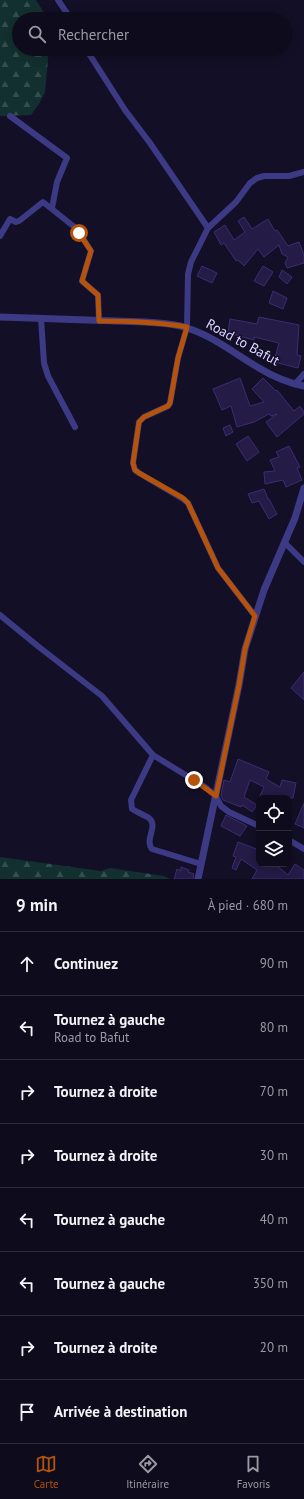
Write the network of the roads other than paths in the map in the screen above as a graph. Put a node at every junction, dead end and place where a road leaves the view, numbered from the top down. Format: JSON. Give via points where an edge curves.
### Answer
{"nodes":[{"id":1,"x":58,"y":0,"type":"edge"},
{"id":2,"x":66,"y":12,"type":"edge"},
{"id":3,"x":90,"y":56,"type":"edge"},
{"id":4,"x":10,"y":116,"type":"dead end"},
{"id":5,"x":304,"y":172,"type":"edge"},
{"id":6,"x":52,"y":208,"type":"junction"},
{"id":7,"x":208,"y":228,"type":"junction"},
{"id":8,"x":0,"y":236,"type":"edge"},
{"id":9,"x":0,"y":317,"type":"edge"},
{"id":10,"x":41,"y":319,"type":"junction"},
{"id":11,"x":99,"y":321,"type":"junction"},
{"id":12,"x":187,"y":327,"type":"junction"},
{"id":13,"x":304,"y":374,"type":"edge"},
{"id":14,"x":294,"y":384,"type":"junction"},
{"id":15,"x":304,"y":386,"type":"edge"},
{"id":16,"x":75,"y":427,"type":"dead end"},
{"id":17,"x":304,"y":488,"type":"edge"},
{"id":18,"x":285,"y":543,"type":"junction"},
{"id":19,"x":304,"y":562,"type":"edge"},
{"id":20,"x":0,"y":615,"type":"edge"},
{"id":21,"x":255,"y":616,"type":"junction"},
{"id":22,"x":153,"y":755,"type":"junction"},
{"id":23,"x":216,"y":796,"type":"junction"},
{"id":24,"x":256,"y":825,"type":"edge"},
{"id":25,"x":292,"y":842,"type":"edge"},
{"id":26,"x":304,"y":849,"type":"edge"},
{"id":27,"x":201,"y":864,"type":"junction"},
{"id":28,"x":198,"y":879,"type":"edge"}],
"edges":[{"from":1,"to":2,"type":"street"},
{"from":3,"to":7,"type":"street"},
{"from":4,"to":6,"type":"street","via":[[67,158],[57,182]]},
{"from":5,"to":7,"type":"street","via":[[289,176],[257,178]]},
{"from":6,"to":8,"type":"street","via":[[44,202],[19,221],[10,219]]},
{"from":6,"to":11,"type":"street","via":[[77,229],[90,248],[82,281],[98,295]]},
{"from":7,"to":12,"type":"street","via":[[191,262],[188,274]]},
{"from":9,"to":10,"type":"street","name":"Road to Bafut"},
{"from":10,"to":11,"type":"street","name":"Road to Bafut"},
{"from":10,"to":16,"type":"street","via":[[44,363],[48,376]]},
{"from":11,"to":12,"type":"street","name":"Road to Bafut","via":[[145,322]]},
{"from":12,"to":14,"type":"street","name":"Road to Bafut","via":[[213,339],[260,369]]},
{"from":12,"to":21,"type":"street","via":[[178,358],[170,403],[139,422],[133,463],[139,473],[188,503],[218,568]]},
{"from":13,"to":14,"type":"street"},
{"from":14,"to":15,"type":"street","name":"Road to Bafut"},
{"from":17,"to":18,"type":"street"},
{"from":18,"to":19,"type":"street"},
{"from":18,"to":21,"type":"street"},
{"from":20,"to":22,"type":"street","via":[[102,696]]},
{"from":21,"to":23,"type":"street","via":[[245,649]]},
{"from":22,"to":23,"type":"street"},
{"from":22,"to":27,"type":"street","via":[[131,800],[132,809],[153,822],[149,840],[152,849]]},
{"from":23,"to":24,"type":"street","via":[[221,806],[229,812]]},
{"from":23,"to":27,"type":"street"},
{"from":25,"to":26,"type":"street"},
{"from":27,"to":28,"type":"street"}]}
